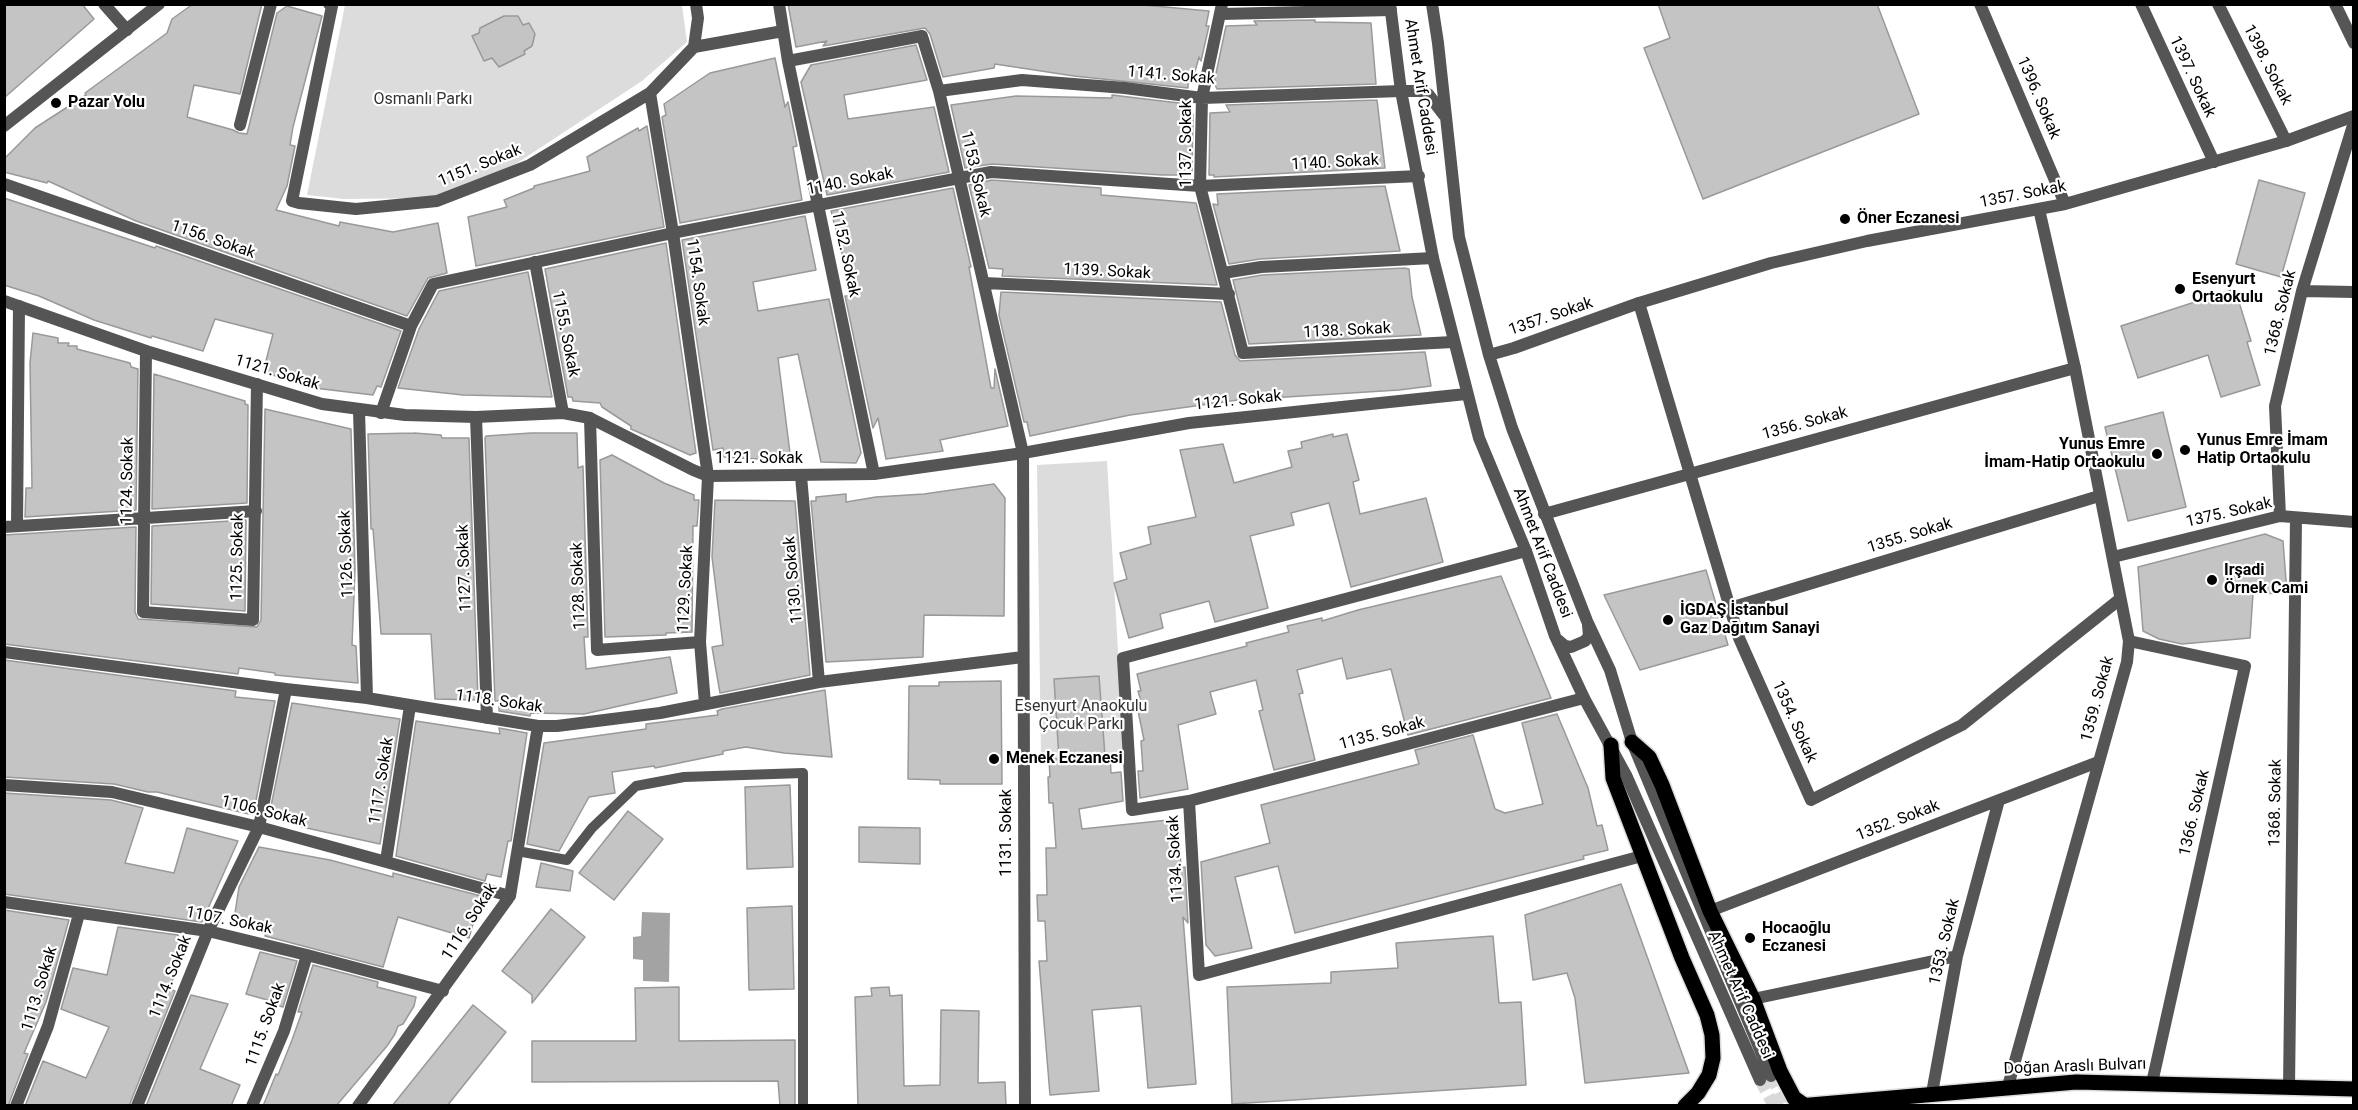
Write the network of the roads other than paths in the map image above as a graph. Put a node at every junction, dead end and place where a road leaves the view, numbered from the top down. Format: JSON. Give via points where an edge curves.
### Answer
{"nodes":[{"id":1,"x":104,"y":4,"type":"edge"},
{"id":2,"x":159,"y":4,"type":"edge"},
{"id":3,"x":271,"y":4,"type":"edge"},
{"id":4,"x":329,"y":4,"type":"edge"},
{"id":5,"x":696,"y":4,"type":"edge"},
{"id":6,"x":779,"y":4,"type":"edge"},
{"id":7,"x":1432,"y":4,"type":"edge"},
{"id":8,"x":1980,"y":4,"type":"edge"},
{"id":9,"x":2141,"y":4,"type":"edge"},
{"id":10,"x":2218,"y":4,"type":"edge"},
{"id":11,"x":2335,"y":4,"type":"edge"},
{"id":12,"x":1391,"y":7,"type":"edge"},
{"id":13,"x":1222,"y":9,"type":"edge"},
{"id":14,"x":127,"y":30,"type":"junction"},
{"id":15,"x":783,"y":31,"type":"junction"},
{"id":16,"x":2354,"y":43,"type":"edge"},
{"id":17,"x":694,"y":47,"type":"junction"},
{"id":18,"x":788,"y":61,"type":"junction"},
{"id":19,"x":939,"y":91,"type":"junction"},
{"id":20,"x":1401,"y":91,"type":"junction"},
{"id":21,"x":650,"y":93,"type":"junction"},
{"id":22,"x":1202,"y":98,"type":"junction"},
{"id":23,"x":2354,"y":116,"type":"edge"},
{"id":24,"x":1446,"y":119,"type":"junction"},
{"id":25,"x":2354,"y":122,"type":"edge"},
{"id":26,"x":240,"y":125,"type":"dead end"},
{"id":27,"x":4,"y":126,"type":"edge"},
{"id":28,"x":2286,"y":141,"type":"junction"},
{"id":29,"x":2214,"y":162,"type":"junction"},
{"id":30,"x":1419,"y":176,"type":"junction"},
{"id":31,"x":958,"y":177,"type":"junction"},
{"id":32,"x":4,"y":184,"type":"edge"},
{"id":33,"x":1200,"y":186,"type":"junction"},
{"id":34,"x":2065,"y":204,"type":"junction"},
{"id":35,"x":818,"y":206,"type":"junction"},
{"id":36,"x":2038,"y":209,"type":"junction"},
{"id":37,"x":673,"y":233,"type":"junction"},
{"id":38,"x":1433,"y":258,"type":"junction"},
{"id":39,"x":535,"y":262,"type":"junction"},
{"id":40,"x":1223,"y":273,"type":"junction"},
{"id":41,"x":984,"y":283,"type":"junction"},
{"id":42,"x":2302,"y":291,"type":"junction"},
{"id":43,"x":2354,"y":292,"type":"edge"},
{"id":44,"x":1229,"y":294,"type":"junction"},
{"id":45,"x":4,"y":301,"type":"edge"},
{"id":46,"x":1639,"y":303,"type":"junction"},
{"id":47,"x":20,"y":306,"type":"junction"},
{"id":48,"x":411,"y":326,"type":"junction"},
{"id":49,"x":1453,"y":342,"type":"junction"},
{"id":50,"x":146,"y":351,"type":"junction"},
{"id":51,"x":1243,"y":352,"type":"joint"},
{"id":52,"x":1489,"y":355,"type":"junction"},
{"id":53,"x":2075,"y":368,"type":"junction"},
{"id":54,"x":257,"y":384,"type":"junction"},
{"id":55,"x":1466,"y":394,"type":"junction"},
{"id":56,"x":359,"y":410,"type":"junction"},
{"id":57,"x":381,"y":413,"type":"junction"},
{"id":58,"x":563,"y":413,"type":"junction"},
{"id":59,"x":476,"y":417,"type":"junction"},
{"id":60,"x":590,"y":418,"type":"junction"},
{"id":61,"x":1023,"y":453,"type":"junction"},
{"id":62,"x":1690,"y":472,"type":"junction"},
{"id":63,"x":874,"y":474,"type":"junction"},
{"id":64,"x":708,"y":476,"type":"junction"},
{"id":65,"x":801,"y":476,"type":"junction"},
{"id":66,"x":2099,"y":496,"type":"junction"},
{"id":67,"x":256,"y":511,"type":"junction"},
{"id":68,"x":1544,"y":514,"type":"junction"},
{"id":69,"x":2280,"y":516,"type":"junction"},
{"id":70,"x":144,"y":519,"type":"junction"},
{"id":71,"x":2296,"y":519,"type":"junction"},
{"id":72,"x":2354,"y":522,"type":"edge"},
{"id":73,"x":11,"y":526,"type":"edge"},
{"id":74,"x":1526,"y":550,"type":"junction"},
{"id":75,"x":2113,"y":557,"type":"junction"},
{"id":76,"x":2120,"y":599,"type":"junction"},
{"id":77,"x":1730,"y":608,"type":"junction"},
{"id":78,"x":143,"y":612,"type":"joint"},
{"id":79,"x":1587,"y":621,"type":"junction"},
{"id":80,"x":1555,"y":636,"type":"junction"},
{"id":81,"x":2129,"y":641,"type":"junction"},
{"id":82,"x":700,"y":642,"type":"junction"},
{"id":83,"x":4,"y":652,"type":"edge"},
{"id":84,"x":1023,"y":657,"type":"junction"},
{"id":85,"x":819,"y":682,"type":"junction"},
{"id":86,"x":286,"y":689,"type":"junction"},
{"id":87,"x":367,"y":698,"type":"junction"},
{"id":88,"x":1584,"y":698,"type":"junction"},
{"id":89,"x":705,"y":704,"type":"junction"},
{"id":90,"x":410,"y":706,"type":"junction"},
{"id":91,"x":487,"y":718,"type":"junction"},
{"id":92,"x":538,"y":726,"type":"junction"},
{"id":93,"x":1632,"y":742,"type":"junction"},
{"id":94,"x":1611,"y":745,"type":"junction"},
{"id":95,"x":2098,"y":762,"type":"junction"},
{"id":96,"x":4,"y":785,"type":"edge"},
{"id":97,"x":1999,"y":800,"type":"junction"},
{"id":98,"x":1189,"y":801,"type":"junction"},
{"id":99,"x":260,"y":827,"type":"junction"},
{"id":100,"x":517,"y":851,"type":"junction"},
{"id":101,"x":1642,"y":856,"type":"junction"},
{"id":102,"x":386,"y":861,"type":"junction"},
{"id":103,"x":510,"y":896,"type":"junction"},
{"id":104,"x":4,"y":902,"type":"edge"},
{"id":105,"x":1710,"y":911,"type":"junction"},
{"id":106,"x":79,"y":914,"type":"junction"},
{"id":107,"x":208,"y":931,"type":"junction"},
{"id":108,"x":307,"y":955,"type":"junction"},
{"id":109,"x":1957,"y":956,"type":"junction"},
{"id":110,"x":443,"y":991,"type":"junction"},
{"id":111,"x":1753,"y":999,"type":"junction"},
{"id":112,"x":2152,"y":1083,"type":"junction"},
{"id":113,"x":2008,"y":1086,"type":"junction"},
{"id":114,"x":2289,"y":1088,"type":"junction"},
{"id":115,"x":2354,"y":1089,"type":"edge"},
{"id":116,"x":1932,"y":1093,"type":"junction"},
{"id":117,"x":1804,"y":1105,"type":"edge"},
{"id":118,"x":16,"y":1106,"type":"edge"},
{"id":119,"x":137,"y":1106,"type":"edge"},
{"id":120,"x":252,"y":1106,"type":"edge"},
{"id":121,"x":358,"y":1106,"type":"edge"},
{"id":122,"x":803,"y":1106,"type":"edge"},
{"id":123,"x":1025,"y":1106,"type":"edge"},
{"id":124,"x":1685,"y":1106,"type":"edge"},
{"id":125,"x":1799,"y":1106,"type":"edge"}],
"edges":[{"from":1,"to":14,"type":"street"},
{"from":2,"to":14,"type":"street"},
{"from":3,"to":26,"type":"street"},
{"from":4,"to":21,"type":"street","name":"1151. Sokak","via":[[332,6],[292,201],[299,203],[356,209],[437,201],[530,165]]},
{"from":5,"to":17,"type":"street"},
{"from":6,"to":15,"type":"street","name":"1152. Sokak"},
{"from":7,"to":24,"type":"street","name":"Ahmet Arif Caddesi"},
{"from":8,"to":34,"type":"street","name":"1396. Sokak"},
{"from":9,"to":29,"type":"street","name":"1397. Sokak"},
{"from":10,"to":28,"type":"street","name":"1398. Sokak"},
{"from":11,"to":16,"type":"street"},
{"from":12,"to":13,"type":"street"},
{"from":12,"to":20,"type":"street","name":"Ahmet Arif Caddesi"},
{"from":13,"to":22,"type":"street","name":"1137. Sokak"},
{"from":14,"to":27,"type":"street"},
{"from":15,"to":17,"type":"street"},
{"from":15,"to":18,"type":"street","name":"1152. Sokak"},
{"from":17,"to":21,"type":"street","name":"1151. Sokak"},
{"from":18,"to":19,"type":"street","name":"1153. Sokak","via":[[922,36]]},
{"from":18,"to":35,"type":"street","name":"1152. Sokak"},
{"from":19,"to":22,"type":"street","name":"1141. Sokak","via":[[1022,80]]},
{"from":19,"to":31,"type":"street","name":"1153. Sokak"},
{"from":20,"to":22,"type":"street","name":"1141. Sokak"},
{"from":20,"to":24,"type":"street","name":"1141. Sokak","via":[[1428,94]]},
{"from":20,"to":30,"type":"street","name":"Ahmet Arif Caddesi"},
{"from":21,"to":37,"type":"street","name":"1154. Sokak"},
{"from":22,"to":33,"type":"street","name":"1137. Sokak"},
{"from":23,"to":28,"type":"street","name":"1357. Sokak"},
{"from":24,"to":52,"type":"street","name":"Ahmet Arif Caddesi","via":[[1459,237]]},
{"from":25,"to":42,"type":"street","name":"1368. Sokak"},
{"from":28,"to":29,"type":"street","name":"1357. Sokak"},
{"from":29,"to":34,"type":"street","name":"1357. Sokak"},
{"from":30,"to":33,"type":"street","name":"1140. Sokak"},
{"from":30,"to":38,"type":"street","name":"Ahmet Arif Caddesi"},
{"from":31,"to":33,"type":"street","name":"1140. Sokak","via":[[991,172]]},
{"from":31,"to":35,"type":"street","name":"1140. Sokak"},
{"from":31,"to":41,"type":"street","name":"1153. Sokak"},
{"from":32,"to":48,"type":"street","name":"1156. Sokak"},
{"from":33,"to":40,"type":"street","name":"1137. Sokak"},
{"from":34,"to":36,"type":"street","name":"1357. Sokak"},
{"from":35,"to":37,"type":"street","name":"1140. Sokak"},
{"from":35,"to":63,"type":"street","name":"1152. Sokak"},
{"from":36,"to":46,"type":"street","name":"1357. Sokak","via":[[1771,263]]},
{"from":36,"to":53,"type":"street","name":"1359. Sokak"},
{"from":37,"to":39,"type":"street","name":"1140. Sokak"},
{"from":37,"to":64,"type":"street","name":"1154. Sokak"},
{"from":38,"to":40,"type":"street","via":[[1262,267]]},
{"from":38,"to":49,"type":"street","name":"Ahmet Arif Caddesi"},
{"from":39,"to":48,"type":"street","name":"1140. Sokak","via":[[433,284]]},
{"from":39,"to":58,"type":"street","name":"1155. Sokak"},
{"from":40,"to":44,"type":"street","name":"1137. Sokak"},
{"from":41,"to":44,"type":"street","name":"1139. Sokak"},
{"from":41,"to":61,"type":"street","name":"1153. Sokak"},
{"from":42,"to":43,"type":"street"},
{"from":42,"to":69,"type":"street","name":"1368. Sokak","via":[[2275,406]]},
{"from":44,"to":51,"type":"street","name":"1137. Sokak"},
{"from":45,"to":47,"type":"street","name":"1121. Sokak"},
{"from":46,"to":52,"type":"street","name":"1357. Sokak"},
{"from":46,"to":62,"type":"street","name":"1354. Sokak"},
{"from":47,"to":50,"type":"street","name":"1121. Sokak"},
{"from":47,"to":73,"type":"street"},
{"from":48,"to":57,"type":"street","name":"1140. Sokak"},
{"from":49,"to":51,"type":"street","name":"1138. Sokak"},
{"from":49,"to":55,"type":"street","name":"Ahmet Arif Caddesi"},
{"from":50,"to":54,"type":"street","name":"1121. Sokak"},
{"from":50,"to":70,"type":"street","name":"1124. Sokak"},
{"from":52,"to":68,"type":"street","name":"Ahmet Arif Caddesi"},
{"from":53,"to":62,"type":"street","name":"1356. Sokak"},
{"from":53,"to":66,"type":"street","name":"1359. Sokak"},
{"from":54,"to":56,"type":"street","name":"1121. Sokak","via":[[322,404]]},
{"from":54,"to":67,"type":"street","name":"1125. Sokak"},
{"from":55,"to":61,"type":"street","name":"1121. Sokak","via":[[1189,423]]},
{"from":55,"to":74,"type":"street","name":"Ahmet Arif Caddesi","via":[[1479,438]]},
{"from":56,"to":57,"type":"street","name":"1121. Sokak"},
{"from":56,"to":87,"type":"street","name":"1126. Sokak"},
{"from":57,"to":59,"type":"street","name":"1121. Sokak"},
{"from":58,"to":59,"type":"street","name":"1121. Sokak"},
{"from":58,"to":60,"type":"street","name":"1121. Sokak"},
{"from":59,"to":91,"type":"street","name":"1127. Sokak"},
{"from":60,"to":64,"type":"street","name":"1121. Sokak"},
{"from":60,"to":82,"type":"street","name":"1128. Sokak","via":[[597,650]]},
{"from":61,"to":63,"type":"street","name":"1121. Sokak"},
{"from":61,"to":84,"type":"street","name":"1131. Sokak"},
{"from":62,"to":68,"type":"street","name":"1356. Sokak"},
{"from":62,"to":77,"type":"street","name":"1354. Sokak"},
{"from":63,"to":65,"type":"street","name":"1121. Sokak"},
{"from":64,"to":65,"type":"street","name":"1121. Sokak"},
{"from":64,"to":82,"type":"street","name":"1129. Sokak"},
{"from":65,"to":85,"type":"street","name":"1130. Sokak"},
{"from":66,"to":75,"type":"street","name":"1359. Sokak"},
{"from":66,"to":77,"type":"street","name":"1355. Sokak"},
{"from":67,"to":70,"type":"street"},
{"from":67,"to":78,"type":"street","name":"1125. Sokak","via":[[253,620]]},
{"from":68,"to":79,"type":"street","name":"Ahmet Arif Caddesi"},
{"from":69,"to":71,"type":"street","name":"1375. Sokak"},
{"from":69,"to":75,"type":"street","name":"1375. Sokak"},
{"from":70,"to":73,"type":"street"},
{"from":70,"to":78,"type":"street","name":"1124. Sokak"},
{"from":71,"to":72,"type":"street","name":"1375. Sokak"},
{"from":71,"to":114,"type":"street","name":"1368. Sokak"},
{"from":74,"to":80,"type":"street","name":"Ahmet Arif Caddesi"},
{"from":74,"to":98,"type":"street","name":"1134. Sokak","via":[[1123,658],[1132,810]]},
{"from":75,"to":76,"type":"street","name":"1359. Sokak"},
{"from":76,"to":77,"type":"street","name":"1354. Sokak","via":[[1962,724],[1811,800],[1739,638]]},
{"from":76,"to":81,"type":"street","name":"1359. Sokak"},
{"from":79,"to":80,"type":"street","via":[[1586,641],[1571,647]]},
{"from":79,"to":93,"type":"street","name":"Ahmet Arif Caddesi","via":[[1610,670]]},
{"from":80,"to":88,"type":"street","name":"Ahmet Arif Caddesi"},
{"from":81,"to":95,"type":"street","name":"1359. Sokak","via":[[2127,662]]},
{"from":81,"to":112,"type":"street","name":"1366. Sokak","via":[[2245,666]]},
{"from":82,"to":89,"type":"street","name":"1129. Sokak"},
{"from":83,"to":86,"type":"street","name":"1118. Sokak"},
{"from":84,"to":85,"type":"street","name":"1118. Sokak"},
{"from":84,"to":123,"type":"street","name":"1131. Sokak"},
{"from":85,"to":89,"type":"street","name":"1118. Sokak"},
{"from":86,"to":87,"type":"street","name":"1118. Sokak"},
{"from":86,"to":99,"type":"street","name":"1114. Sokak"},
{"from":87,"to":90,"type":"street","name":"1118. Sokak"},
{"from":88,"to":94,"type":"street","name":"Ahmet Arif Caddesi"},
{"from":88,"to":98,"type":"street","name":"1135. Sokak"},
{"from":89,"to":92,"type":"street","name":"1118. Sokak","via":[[660,713]]},
{"from":90,"to":91,"type":"street","name":"1118. Sokak"},
{"from":90,"to":102,"type":"street","name":"1117. Sokak"},
{"from":91,"to":92,"type":"street","name":"1118. Sokak"},
{"from":92,"to":100,"type":"street","name":"1116. Sokak"},
{"from":93,"to":94,"type":"street","name":"Ahmet Arif Caddesi","via":[[1766,1078]]},
{"from":93,"to":105,"type":"main road","via":[[1649,757],[1662,784]]},
{"from":94,"to":101,"type":"main road","via":[[1613,778]]},
{"from":95,"to":97,"type":"street","name":"1352. Sokak"},
{"from":95,"to":113,"type":"street","name":"1359. Sokak"},
{"from":96,"to":99,"type":"street","name":"1106. Sokak","via":[[111,792]]},
{"from":97,"to":105,"type":"street","name":"1352. Sokak"},
{"from":97,"to":109,"type":"street","name":"1353. Sokak"},
{"from":98,"to":101,"type":"street","name":"1134. Sokak","via":[[1199,975]]},
{"from":99,"to":102,"type":"street","name":"1106. Sokak"},
{"from":99,"to":107,"type":"street","name":"1114. Sokak"},
{"from":100,"to":103,"type":"street","name":"1116. Sokak"},
{"from":100,"to":122,"type":"lane","via":[[567,860],[592,828],[636,786],[684,777],[803,773]]},
{"from":101,"to":124,"type":"main road","via":[[1712,1035],[1709,1075]]},
{"from":102,"to":103,"type":"street","name":"1106. Sokak"},
{"from":103,"to":110,"type":"street","name":"1116. Sokak"},
{"from":104,"to":106,"type":"street","name":"1107. Sokak"},
{"from":105,"to":111,"type":"main road"},
{"from":106,"to":107,"type":"street","name":"1107. Sokak"},
{"from":106,"to":118,"type":"street","name":"1113. Sokak","via":[[48,1026]]},
{"from":107,"to":108,"type":"street","name":"1107. Sokak"},
{"from":107,"to":119,"type":"street","name":"1114. Sokak"},
{"from":108,"to":110,"type":"street","name":"1107. Sokak"},
{"from":108,"to":120,"type":"street","name":"1115. Sokak","via":[[284,1031]]},
{"from":109,"to":111,"type":"street"},
{"from":109,"to":116,"type":"street","name":"1353. Sokak"},
{"from":110,"to":121,"type":"street","name":"1116. Sokak"},
{"from":111,"to":117,"type":"main road","via":[[1780,1071],[1794,1098]]},
{"from":112,"to":113,"type":"main road","name":"Doğan Araslı Bulvarı"},
{"from":112,"to":114,"type":"main road","name":"Doğan Araslı Bulvarı"},
{"from":113,"to":116,"type":"main road","name":"Doğan Araslı Bulvarı"},
{"from":114,"to":115,"type":"main road","name":"Doğan Araslı Bulvarı"},
{"from":116,"to":117,"type":"main road","name":"Doğan Araslı Bulvarı"},
{"from":117,"to":125,"type":"main road","name":"Doğan Araslı Bulvarı"}]}
